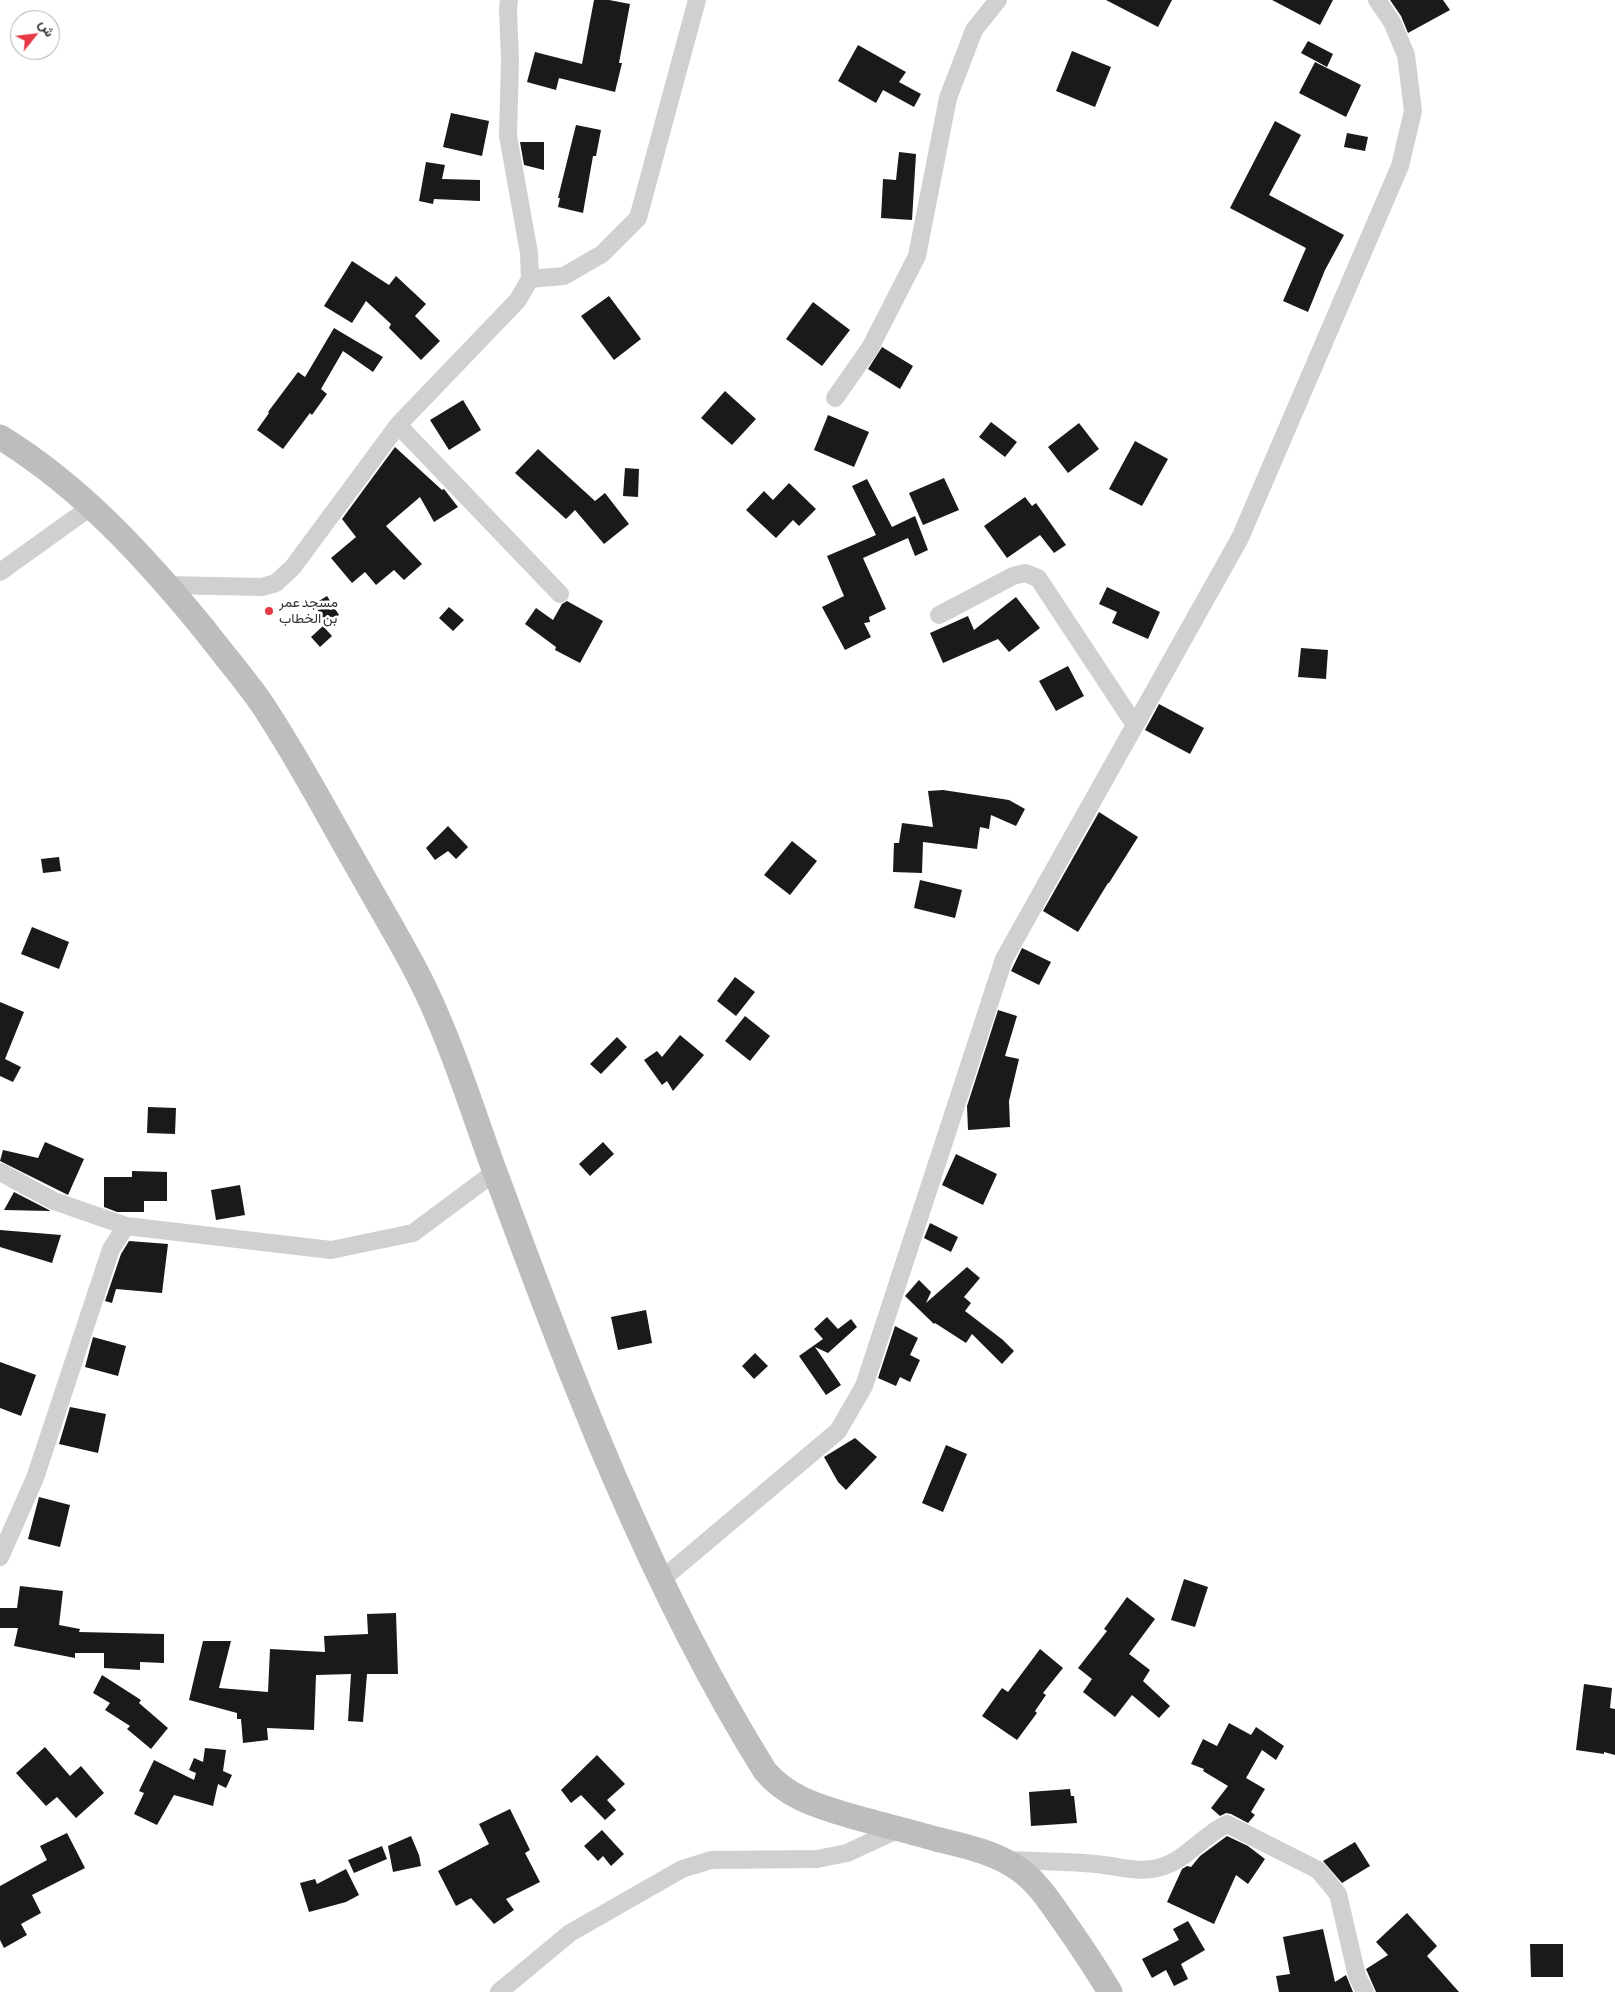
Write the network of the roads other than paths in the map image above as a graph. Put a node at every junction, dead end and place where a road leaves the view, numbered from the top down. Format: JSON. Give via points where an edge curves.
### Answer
{"nodes":[{"id":1,"x":509,"y":0,"type":"edge"},
{"id":2,"x":697,"y":0,"type":"edge"},
{"id":3,"x":998,"y":0,"type":"edge"},
{"id":4,"x":1377,"y":0,"type":"edge"},
{"id":5,"x":530,"y":279,"type":"junction"},
{"id":6,"x":835,"y":398,"type":"dead end"},
{"id":7,"x":398,"y":425,"type":"junction"},
{"id":8,"x":0,"y":437,"type":"edge"},
{"id":9,"x":92,"y":506,"type":"junction"},
{"id":10,"x":0,"y":572,"type":"edge"},
{"id":11,"x":168,"y":585,"type":"junction"},
{"id":12,"x":560,"y":594,"type":"dead end"},
{"id":13,"x":939,"y":615,"type":"dead end"},
{"id":14,"x":1135,"y":725,"type":"junction"},
{"id":15,"x":0,"y":1172,"type":"edge"},
{"id":16,"x":495,"y":1172,"type":"junction"},
{"id":17,"x":126,"y":1226,"type":"junction"},
{"id":18,"x":0,"y":1556,"type":"edge"},
{"id":19,"x":661,"y":1580,"type":"junction"},
{"id":20,"x":899,"y":1829,"type":"junction"},
{"id":21,"x":1003,"y":1860,"type":"junction"},
{"id":22,"x":499,"y":1992,"type":"edge"},
{"id":23,"x":1110,"y":1992,"type":"edge"},
{"id":24,"x":1365,"y":1992,"type":"edge"}],
"edges":[{"from":1,"to":5,"type":"street","via":[[508,136],[529,254]]},
{"from":2,"to":5,"type":"street","via":[[638,218],[602,254],[564,276]]},
{"from":3,"to":6,"type":"street","via":[[974,30],[948,98],[917,256],[870,348]]},
{"from":4,"to":14,"type":"street","via":[[1392,22],[1406,55],[1413,112],[1400,166],[1240,538]]},
{"from":5,"to":7,"type":"street","via":[[518,300]]},
{"from":7,"to":11,"type":"street","via":[[292,567],[276,583],[262,587]]},
{"from":7,"to":12,"type":"street"},
{"from":8,"to":9,"type":"main road","via":[[30,456]]},
{"from":9,"to":10,"type":"street"},
{"from":9,"to":11,"type":"main road"},
{"from":11,"to":16,"type":"main road","via":[[260,701],[392,928],[438,1016]]},
{"from":13,"to":14,"type":"street","via":[[1014,576],[1025,573],[1038,578]]},
{"from":14,"to":19,"type":"street","via":[[1004,959],[864,1386],[838,1431]]},
{"from":15,"to":17,"type":"street","via":[[54,1201]]},
{"from":16,"to":17,"type":"street","via":[[413,1233],[331,1250]]},
{"from":16,"to":19,"type":"main road","via":[[595,1432]]},
{"from":17,"to":18,"type":"street","via":[[111,1248],[35,1478]]},
{"from":19,"to":20,"type":"main road","via":[[754,1752],[775,1782],[787,1792],[813,1804]]},
{"from":20,"to":21,"type":"main road","via":[[980,1850]]},
{"from":20,"to":22,"type":"street","via":[[847,1853],[817,1859],[712,1860],[682,1869],[570,1933]]},
{"from":21,"to":23,"type":"main road","via":[[1022,1871],[1044,1893]]},
{"from":21,"to":24,"type":"street","via":[[1097,1864],[1145,1870],[1161,1868],[1227,1824],[1318,1870],[1338,1894],[1357,1976]]}]}
